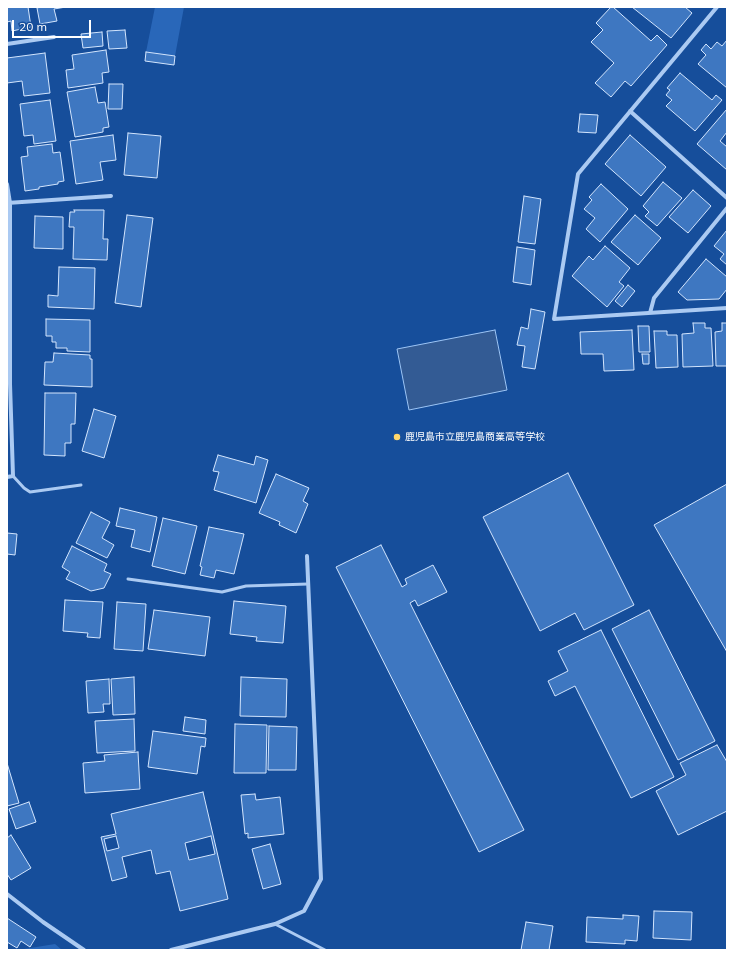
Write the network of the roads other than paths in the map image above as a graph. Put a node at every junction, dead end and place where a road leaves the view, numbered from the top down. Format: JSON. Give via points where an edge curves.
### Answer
{"nodes":[{"id":1,"x":716,"y":7,"type":"edge"},
{"id":2,"x":54,"y":37,"type":"dead end"},
{"id":3,"x":7,"y":44,"type":"edge"},
{"id":4,"x":630,"y":111,"type":"junction"},
{"id":5,"x":7,"y":184,"type":"edge"},
{"id":6,"x":112,"y":196,"type":"dead end"},
{"id":7,"x":727,"y":198,"type":"edge"},
{"id":8,"x":8,"y":203,"type":"edge"},
{"id":9,"x":727,"y":208,"type":"edge"},
{"id":10,"x":727,"y":308,"type":"edge"},
{"id":11,"x":650,"y":313,"type":"junction"},
{"id":12,"x":12,"y":476,"type":"junction"},
{"id":13,"x":7,"y":477,"type":"edge"},
{"id":14,"x":81,"y":485,"type":"dead end"},
{"id":15,"x":307,"y":556,"type":"dead end"},
{"id":16,"x":128,"y":579,"type":"dead end"},
{"id":17,"x":308,"y":584,"type":"junction"},
{"id":18,"x":7,"y":894,"type":"edge"},
{"id":19,"x":275,"y":924,"type":"junction"},
{"id":20,"x":84,"y":950,"type":"edge"},
{"id":21,"x":171,"y":950,"type":"edge"},
{"id":22,"x":325,"y":950,"type":"edge"}],
"edges":[{"from":1,"to":4,"type":"street"},
{"from":2,"to":3,"type":"street"},
{"from":4,"to":7,"type":"street"},
{"from":4,"to":11,"type":"street","via":[[578,174],[554,319]]},
{"from":5,"to":8,"type":"street"},
{"from":6,"to":8,"type":"street"},
{"from":8,"to":12,"type":"street"},
{"from":9,"to":11,"type":"street","via":[[654,298]]},
{"from":10,"to":11,"type":"street"},
{"from":12,"to":13,"type":"street"},
{"from":12,"to":14,"type":"lane","via":[[30,492]]},
{"from":15,"to":17,"type":"street"},
{"from":16,"to":17,"type":"lane","via":[[222,592],[246,586]]},
{"from":17,"to":19,"type":"street","via":[[321,879],[304,911]]},
{"from":18,"to":20,"type":"street"},
{"from":19,"to":21,"type":"street"},
{"from":19,"to":22,"type":"lane"}]}
